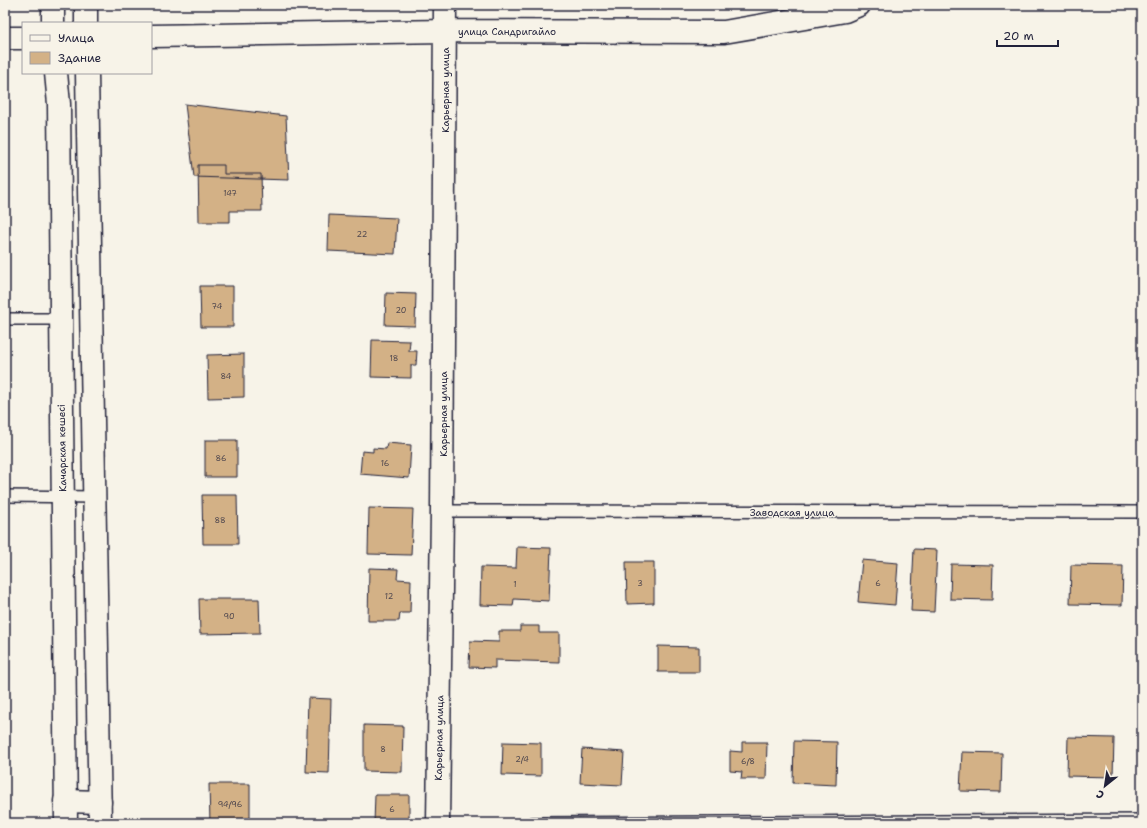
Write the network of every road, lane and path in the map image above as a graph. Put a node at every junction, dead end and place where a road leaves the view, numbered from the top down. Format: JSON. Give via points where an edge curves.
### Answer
{"nodes":[{"id":1,"x":53,"y":5,"type":"edge"},
{"id":2,"x":86,"y":5,"type":"edge"},
{"id":3,"x":445,"y":5,"type":"edge"},
{"id":4,"x":859,"y":5,"type":"edge"},
{"id":5,"x":53,"y":22,"type":"edge"},
{"id":6,"x":86,"y":22,"type":"edge"},
{"id":7,"x":445,"y":31,"type":"junction"},
{"id":8,"x":152,"y":36,"type":"edge"},
{"id":9,"x":5,"y":38,"type":"edge"},
{"id":10,"x":22,"y":38,"type":"edge"},
{"id":11,"x":56,"y":74,"type":"edge"},
{"id":12,"x":87,"y":74,"type":"edge"},
{"id":13,"x":5,"y":319,"type":"edge"},
{"id":14,"x":61,"y":319,"type":"junction"},
{"id":15,"x":5,"y":496,"type":"edge"},
{"id":16,"x":62,"y":497,"type":"junction"},
{"id":17,"x":95,"y":497,"type":"junction"},
{"id":18,"x":442,"y":511,"type":"junction"},
{"id":19,"x":1142,"y":512,"type":"edge"},
{"id":20,"x":65,"y":801,"type":"junction"},
{"id":21,"x":100,"y":813,"type":"edge"},
{"id":22,"x":1142,"y":820,"type":"edge"},
{"id":23,"x":66,"y":823,"type":"edge"},
{"id":24,"x":438,"y":823,"type":"edge"},
{"id":25,"x":533,"y":823,"type":"edge"}],
"edges":[{"from":1,"to":5,"type":"street"},
{"from":2,"to":6,"type":"street"},
{"from":3,"to":7,"type":"street","name":"Карьерная улица"},
{"from":4,"to":7,"type":"street","name":"улица Сандригайло","via":[[845,11],[724,32]]},
{"from":7,"to":8,"type":"street","name":"улица Сандригайло"},
{"from":7,"to":18,"type":"street","name":"Карьерная улица"},
{"from":9,"to":10,"type":"street"},
{"from":11,"to":14,"type":"street","name":"Качарская көшесі","via":[[59,104]]},
{"from":12,"to":17,"type":"street"},
{"from":13,"to":14,"type":"lane"},
{"from":14,"to":16,"type":"street","name":"Качарская көшесі"},
{"from":15,"to":16,"type":"lane"},
{"from":16,"to":17,"type":"lane"},
{"from":16,"to":20,"type":"street","name":"Качарская көшесі"},
{"from":17,"to":21,"type":"street"},
{"from":18,"to":19,"type":"lane","name":"Заводская улица"},
{"from":18,"to":24,"type":"street","name":"Карьерная улица"},
{"from":20,"to":21,"type":"street"},
{"from":20,"to":23,"type":"street","name":"Качарская көшесі"},
{"from":22,"to":25,"type":"lane"}]}
